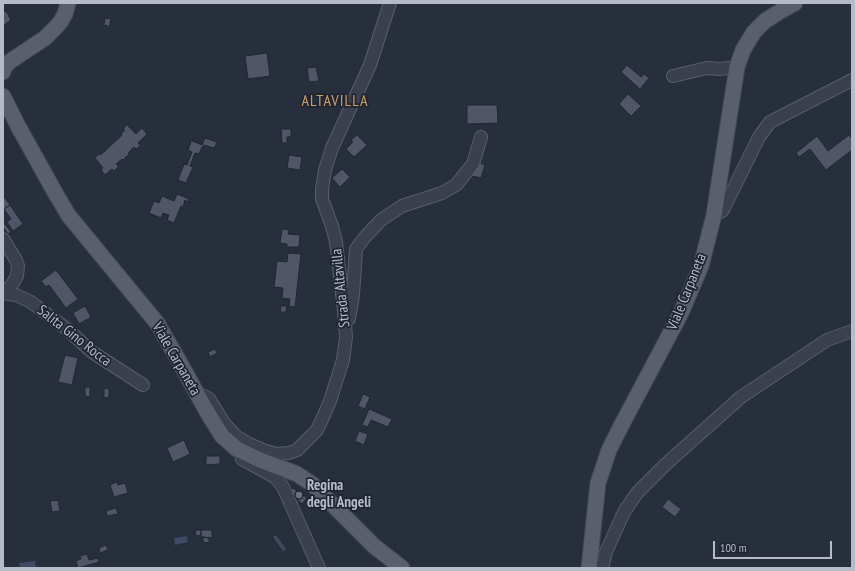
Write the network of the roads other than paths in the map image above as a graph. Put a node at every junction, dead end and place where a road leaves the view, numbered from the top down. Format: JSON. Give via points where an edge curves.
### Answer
{"nodes":[{"id":1,"x":68,"y":3,"type":"edge"},
{"id":2,"x":390,"y":3,"type":"edge"},
{"id":3,"x":795,"y":3,"type":"edge"},
{"id":4,"x":736,"y":67,"type":"junction"},
{"id":5,"x":3,"y":72,"type":"edge"},
{"id":6,"x":673,"y":76,"type":"dead end"},
{"id":7,"x":852,"y":80,"type":"edge"},
{"id":8,"x":3,"y":96,"type":"edge"},
{"id":9,"x":481,"y":137,"type":"dead end"},
{"id":10,"x":714,"y":215,"type":"junction"},
{"id":11,"x":3,"y":239,"type":"edge"},
{"id":12,"x":4,"y":293,"type":"edge"},
{"id":13,"x":852,"y":331,"type":"edge"},
{"id":14,"x":346,"y":332,"type":"junction"},
{"id":15,"x":143,"y":384,"type":"dead end"},
{"id":16,"x":198,"y":396,"type":"junction"},
{"id":17,"x":237,"y":449,"type":"junction"},
{"id":18,"x":319,"y":568,"type":"edge"},
{"id":19,"x":402,"y":568,"type":"edge"},
{"id":20,"x":589,"y":568,"type":"edge"},
{"id":21,"x":602,"y":568,"type":"edge"}],
"edges":[{"from":1,"to":5,"type":"main road","via":[[62,21],[45,38],[14,57]]},
{"from":2,"to":14,"type":"street","name":"Strada Altavilla","via":[[370,65],[332,148],[322,189],[322,199],[336,242]]},
{"from":3,"to":4,"type":"main road","name":"Viale Carpaneta","via":[[765,21],[754,32]]},
{"from":4,"to":6,"type":"street","via":[[707,68]]},
{"from":4,"to":10,"type":"main road","name":"Viale Carpaneta"},
{"from":7,"to":10,"type":"street","via":[[770,122],[759,137],[724,208]]},
{"from":8,"to":16,"type":"main road","name":"Viale Carpaneta","via":[[69,216],[157,323]]},
{"from":9,"to":14,"type":"street","via":[[473,164],[456,185],[442,193],[402,206],[381,220],[356,249],[353,294]]},
{"from":10,"to":20,"type":"main road","name":"Viale Carpaneta","via":[[701,266],[681,313],[609,450],[598,483]]},
{"from":11,"to":12,"type":"street","via":[[18,266],[17,276]]},
{"from":12,"to":15,"type":"street","name":"Salita Gino Rocca","via":[[31,302],[92,352]]},
{"from":13,"to":21,"type":"street","via":[[827,340],[741,397],[666,464],[637,493],[624,512],[606,552]]},
{"from":14,"to":16,"type":"street","name":"Strada Altavilla","via":[[343,360],[324,415],[317,430],[297,450],[276,454],[249,444],[224,423],[210,399]]},
{"from":16,"to":17,"type":"main road","name":"Viale Carpaneta","via":[[222,436]]},
{"from":17,"to":18,"type":"street","via":[[238,457],[275,477],[284,487]]},
{"from":17,"to":19,"type":"main road","name":"Viale Carpaneta","via":[[297,474],[312,484],[374,546]]}]}
